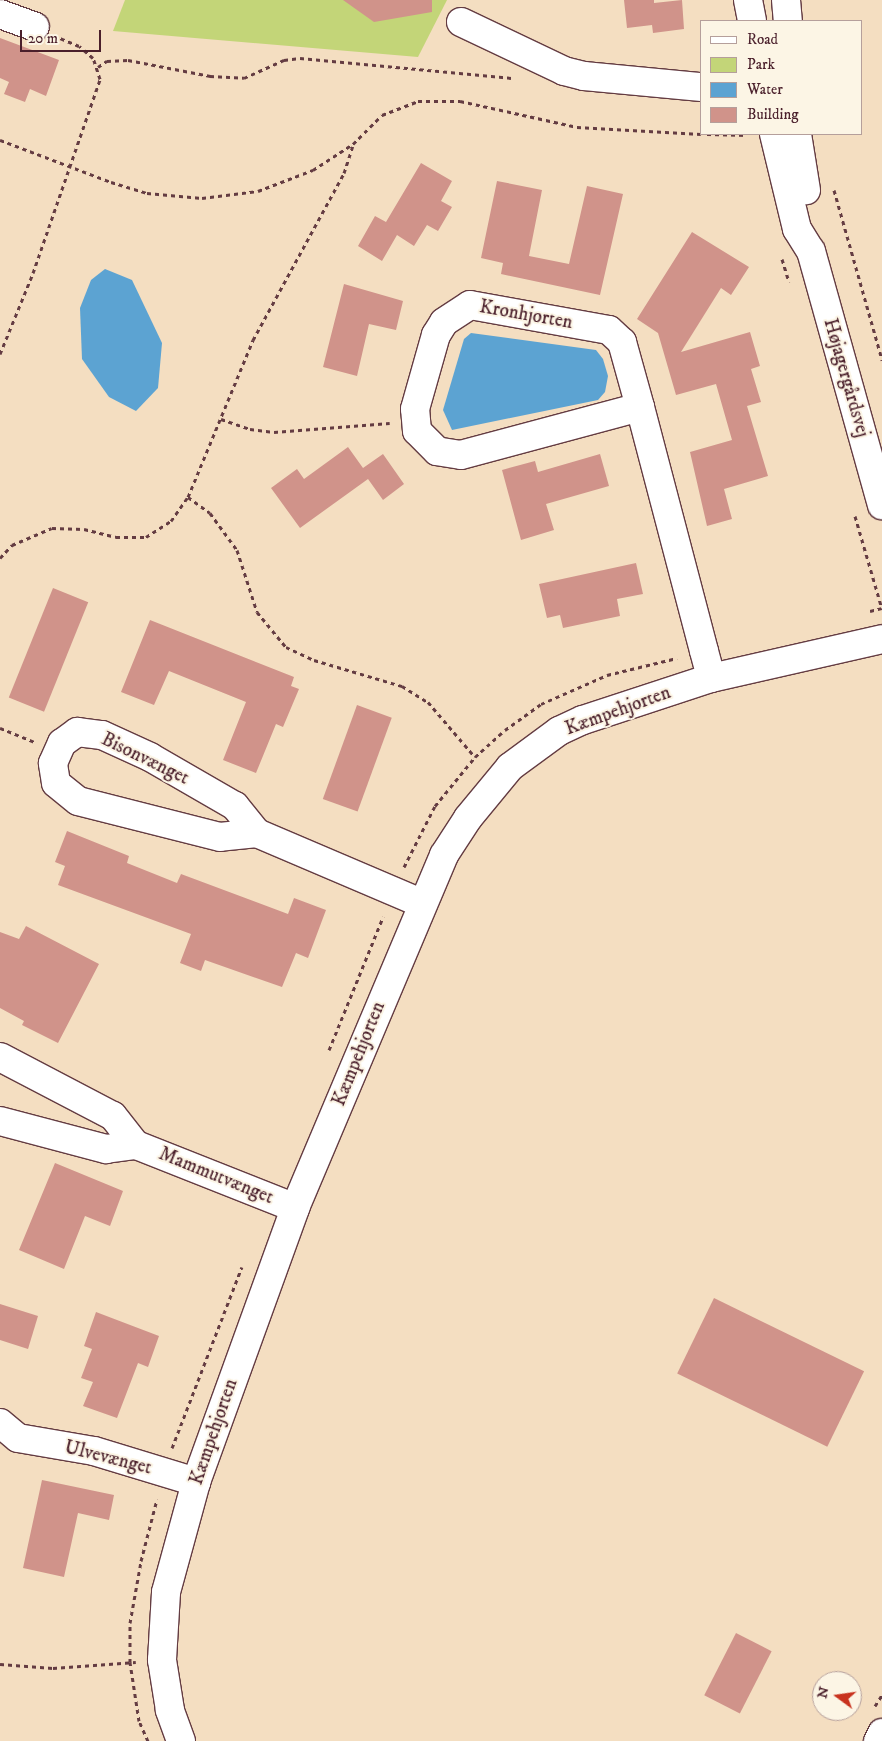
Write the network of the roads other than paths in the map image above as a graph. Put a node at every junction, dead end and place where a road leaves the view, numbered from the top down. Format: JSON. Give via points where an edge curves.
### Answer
{"nodes":[{"id":1,"x":748,"y":0,"type":"edge"},
{"id":2,"x":786,"y":0,"type":"edge"},
{"id":3,"x":0,"y":14,"type":"edge"},
{"id":4,"x":752,"y":20,"type":"edge"},
{"id":5,"x":788,"y":20,"type":"edge"},
{"id":6,"x":461,"y":22,"type":"dead end"},
{"id":7,"x":35,"y":27,"type":"dead end"},
{"id":8,"x":700,"y":87,"type":"edge"},
{"id":9,"x":774,"y":135,"type":"edge"},
{"id":10,"x":797,"y":135,"type":"edge"},
{"id":11,"x":811,"y":251,"type":"junction"},
{"id":12,"x":640,"y":407,"type":"junction"},
{"id":13,"x":882,"y":505,"type":"edge"},
{"id":14,"x":882,"y":639,"type":"edge"},
{"id":15,"x":711,"y":678,"type":"junction"},
{"id":16,"x":257,"y":833,"type":"junction"},
{"id":17,"x":421,"y":903,"type":"junction"},
{"id":18,"x":0,"y":1058,"type":"edge"},
{"id":19,"x":0,"y":1122,"type":"edge"},
{"id":20,"x":136,"y":1145,"type":"junction"},
{"id":21,"x":295,"y":1208,"type":"junction"},
{"id":22,"x":6,"y":1435,"type":"edge"},
{"id":23,"x":196,"y":1482,"type":"junction"},
{"id":24,"x":882,"y":1733,"type":"edge"},
{"id":25,"x":181,"y":1741,"type":"edge"},
{"id":26,"x":878,"y":1741,"type":"edge"}],
"edges":[{"from":1,"to":4,"type":"street"},
{"from":2,"to":5,"type":"street"},
{"from":3,"to":7,"type":"street"},
{"from":6,"to":8,"type":"street","via":[[577,74]]},
{"from":9,"to":11,"type":"street","name":"Højagergårdsvej","via":[[798,229]]},
{"from":10,"to":11,"type":"street","name":"Højagergårdsvej","via":[[812,221]]},
{"from":11,"to":13,"type":"street","name":"Højagergårdsvej"},
{"from":12,"to":12,"type":"street","name":"Kronhjorten","via":[[622,342],[609,330],[470,305],[444,322],[436,336],[414,409],[417,431],[437,451],[461,456]]},
{"from":12,"to":15,"type":"street","name":"Kronhjorten"},
{"from":14,"to":15,"type":"street","name":"Kæmpehjorten"},
{"from":15,"to":17,"type":"street","name":"Kæmpehjorten","via":[[583,720],[559,732],[510,767],[444,855]]},
{"from":16,"to":16,"type":"street","name":"Bisonvænget","via":[[220,837],[78,801],[56,783],[53,763],[62,743],[77,732],[102,735],[150,757],[235,806]]},
{"from":16,"to":17,"type":"street","name":"Bisonvænget"},
{"from":17,"to":21,"type":"street","name":"Kæmpehjorten"},
{"from":18,"to":20,"type":"street","name":"Mammutvænget","via":[[113,1116]]},
{"from":19,"to":20,"type":"street","name":"Mammutvænget","via":[[106,1149]]},
{"from":20,"to":21,"type":"street","name":"Mammutvænget"},
{"from":21,"to":23,"type":"street","name":"Kæmpehjorten"},
{"from":22,"to":23,"type":"street","name":"Ulvevænget","via":[[94,1451]]},
{"from":23,"to":25,"type":"street","name":"Kæmpehjorten","via":[[166,1592],[162,1660],[170,1710]]},
{"from":24,"to":26,"type":"street"}]}
